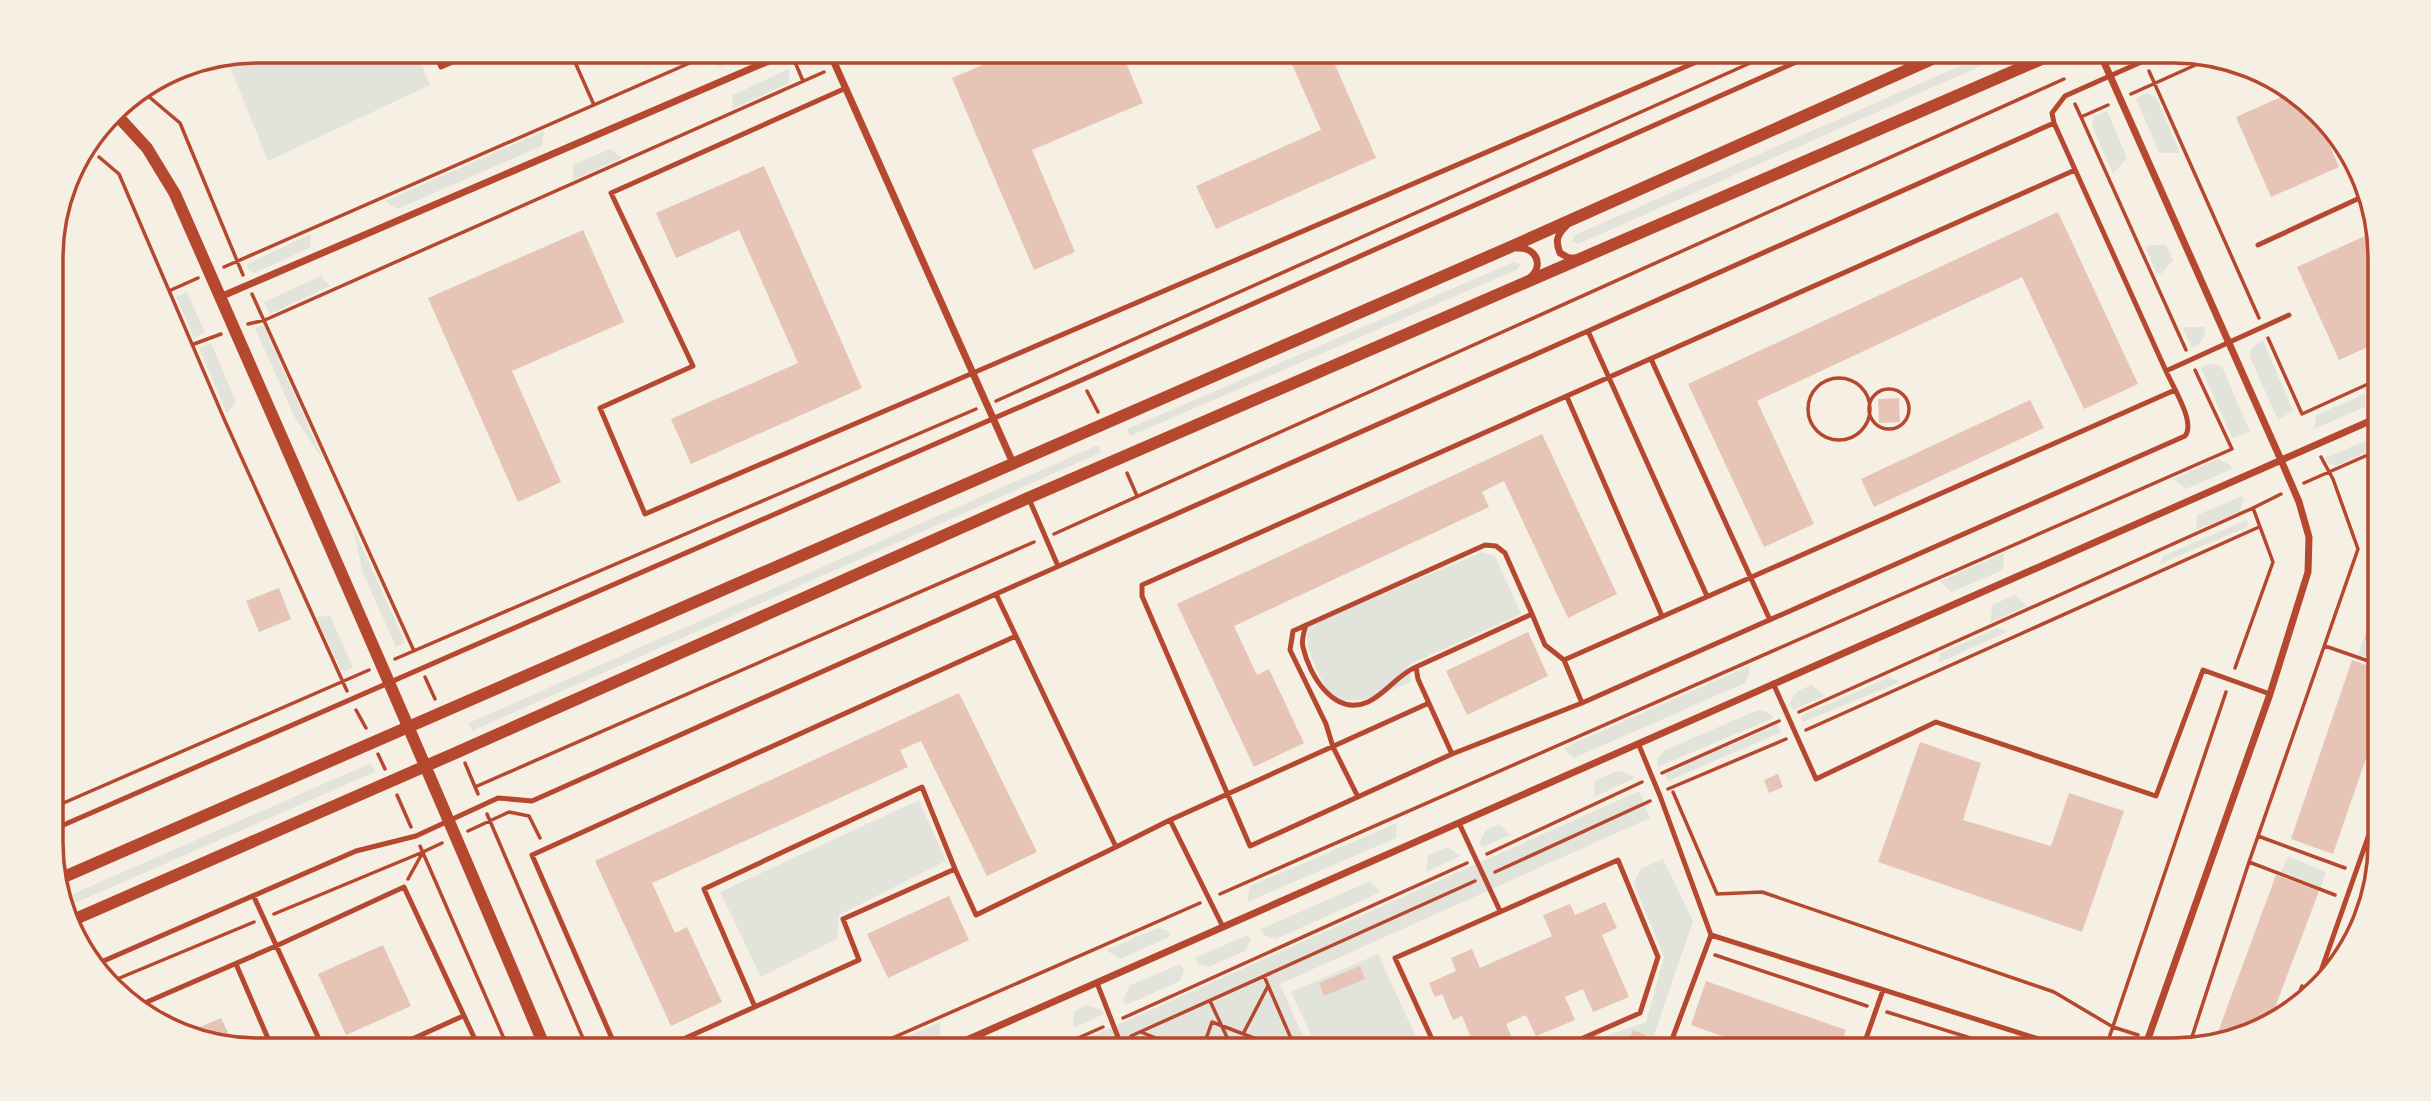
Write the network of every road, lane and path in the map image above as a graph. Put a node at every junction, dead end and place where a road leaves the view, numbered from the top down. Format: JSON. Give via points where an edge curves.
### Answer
{"nodes":[{"id":1,"x":575,"y":63,"type":"edge"},
{"id":2,"x":690,"y":63,"type":"edge"},
{"id":3,"x":763,"y":63,"type":"edge"},
{"id":4,"x":796,"y":63,"type":"edge"},
{"id":5,"x":835,"y":63,"type":"edge"},
{"id":6,"x":846,"y":63,"type":"edge"},
{"id":7,"x":1695,"y":63,"type":"edge"},
{"id":8,"x":1750,"y":63,"type":"edge"},
{"id":9,"x":1794,"y":63,"type":"edge"},
{"id":10,"x":1923,"y":63,"type":"edge"},
{"id":11,"x":2032,"y":63,"type":"edge"},
{"id":12,"x":2104,"y":63,"type":"edge"},
{"id":13,"x":2138,"y":63,"type":"edge"},
{"id":14,"x":2196,"y":65,"type":"edge"},
{"id":15,"x":837,"y":67,"type":"junction"},
{"id":16,"x":2149,"y":71,"type":"dead end"},
{"id":17,"x":2110,"y":75,"type":"junction"},
{"id":18,"x":2063,"y":79,"type":"dead end"},
{"id":19,"x":804,"y":82,"type":"junction"},
{"id":20,"x":2154,"y":84,"type":"junction"},
{"id":21,"x":846,"y":88,"type":"junction"},
{"id":22,"x":149,"y":97,"type":"edge"},
{"id":23,"x":594,"y":105,"type":"junction"},
{"id":24,"x":2081,"y":117,"type":"dead end"},
{"id":25,"x":121,"y":119,"type":"edge"},
{"id":26,"x":2054,"y":123,"type":"junction"},
{"id":27,"x":94,"y":153,"type":"edge"},
{"id":28,"x":2075,"y":170,"type":"junction"},
{"id":29,"x":2358,"y":199,"type":"edge"},
{"id":30,"x":1571,"y":220,"type":"junction"},
{"id":31,"x":2258,"y":245,"type":"dead end"},
{"id":32,"x":1508,"y":248,"type":"junction"},
{"id":33,"x":1587,"y":257,"type":"junction"},
{"id":34,"x":236,"y":261,"type":"junction"},
{"id":35,"x":210,"y":273,"type":"junction"},
{"id":36,"x":248,"y":284,"type":"junction"},
{"id":37,"x":1522,"y":285,"type":"junction"},
{"id":38,"x":171,"y":290,"type":"junction"},
{"id":39,"x":220,"y":296,"type":"junction"},
{"id":40,"x":2289,"y":315,"type":"dead end"},
{"id":41,"x":265,"y":320,"type":"junction"},
{"id":42,"x":2263,"y":326,"type":"junction"},
{"id":43,"x":234,"y":328,"type":"junction"},
{"id":44,"x":1588,"y":331,"type":"junction"},
{"id":45,"x":194,"y":344,"type":"junction"},
{"id":46,"x":2228,"y":344,"type":"junction"},
{"id":47,"x":1651,"y":359,"type":"junction"},
{"id":48,"x":2191,"y":361,"type":"junction"},
{"id":49,"x":2166,"y":371,"type":"junction"},
{"id":50,"x":973,"y":373,"type":"junction"},
{"id":51,"x":1609,"y":377,"type":"junction"},
{"id":52,"x":2368,"y":384,"type":"edge"},
{"id":53,"x":2175,"y":390,"type":"junction"},
{"id":54,"x":1567,"y":397,"type":"junction"},
{"id":55,"x":987,"y":404,"type":"junction"},
{"id":56,"x":1869,"y":405,"type":"junction"},
{"id":57,"x":1870,"y":416,"type":"junction"},
{"id":58,"x":993,"y":417,"type":"junction"},
{"id":59,"x":2368,"y":422,"type":"edge"},
{"id":60,"x":2316,"y":445,"type":"junction"},
{"id":61,"x":2368,"y":455,"type":"edge"},
{"id":62,"x":2281,"y":460,"type":"junction"},
{"id":63,"x":1013,"y":463,"type":"junction"},
{"id":64,"x":2328,"y":472,"type":"junction"},
{"id":65,"x":2292,"y":488,"type":"junction"},
{"id":66,"x":1028,"y":498,"type":"junction"},
{"id":67,"x":2253,"y":508,"type":"dead end"},
{"id":68,"x":2260,"y":527,"type":"dead end"},
{"id":69,"x":1046,"y":537,"type":"junction"},
{"id":70,"x":1058,"y":566,"type":"junction"},
{"id":71,"x":1750,"y":576,"type":"junction"},
{"id":72,"x":996,"y":594,"type":"junction"},
{"id":73,"x":1707,"y":596,"type":"junction"},
{"id":74,"x":1532,"y":614,"type":"junction"},
{"id":75,"x":1662,"y":616,"type":"junction"},
{"id":76,"x":1770,"y":620,"type":"junction"},
{"id":77,"x":1306,"y":625,"type":"junction"},
{"id":78,"x":1016,"y":636,"type":"junction"},
{"id":79,"x":2325,"y":646,"type":"junction"},
{"id":80,"x":414,"y":650,"type":"junction"},
{"id":81,"x":1564,"y":660,"type":"junction"},
{"id":82,"x":2368,"y":661,"type":"edge"},
{"id":83,"x":1416,"y":667,"type":"junction"},
{"id":84,"x":422,"y":669,"type":"junction"},
{"id":85,"x":342,"y":681,"type":"junction"},
{"id":86,"x":1773,"y":683,"type":"junction"},
{"id":87,"x":389,"y":684,"type":"junction"},
{"id":88,"x":2270,"y":694,"type":"junction"},
{"id":89,"x":352,"y":700,"type":"junction"},
{"id":90,"x":1429,"y":703,"type":"junction"},
{"id":91,"x":1582,"y":703,"type":"junction"},
{"id":92,"x":442,"y":713,"type":"junction"},
{"id":93,"x":407,"y":727,"type":"junction"},
{"id":94,"x":1796,"y":734,"type":"junction"},
{"id":95,"x":373,"y":743,"type":"junction"},
{"id":96,"x":1637,"y":743,"type":"junction"},
{"id":97,"x":1333,"y":747,"type":"junction"},
{"id":98,"x":460,"y":751,"type":"junction"},
{"id":99,"x":1452,"y":754,"type":"junction"},
{"id":100,"x":425,"y":766,"type":"junction"},
{"id":101,"x":391,"y":781,"type":"junction"},
{"id":102,"x":475,"y":787,"type":"junction"},
{"id":103,"x":1671,"y":787,"type":"junction"},
{"id":104,"x":1227,"y":794,"type":"junction"},
{"id":105,"x":1660,"y":796,"type":"junction"},
{"id":106,"x":1358,"y":797,"type":"junction"},
{"id":107,"x":63,"y":803,"type":"edge"},
{"id":108,"x":482,"y":804,"type":"junction"},
{"id":109,"x":450,"y":820,"type":"junction"},
{"id":110,"x":1170,"y":820,"type":"junction"},
{"id":111,"x":491,"y":821,"type":"junction"},
{"id":112,"x":1459,"y":823,"type":"junction"},
{"id":113,"x":63,"y":825,"type":"edge"},
{"id":114,"x":416,"y":836,"type":"junction"},
{"id":115,"x":2258,"y":836,"type":"junction"},
{"id":116,"x":456,"y":837,"type":"junction"},
{"id":117,"x":2368,"y":837,"type":"edge"},
{"id":118,"x":1116,"y":847,"type":"junction"},
{"id":119,"x":546,"y":849,"type":"junction"},
{"id":120,"x":423,"y":852,"type":"junction"},
{"id":121,"x":2249,"y":862,"type":"junction"},
{"id":122,"x":2346,"y":868,"type":"dead end"},
{"id":123,"x":955,"y":869,"type":"junction"},
{"id":124,"x":67,"y":876,"type":"edge"},
{"id":125,"x":1484,"y":877,"type":"junction"},
{"id":126,"x":404,"y":887,"type":"junction"},
{"id":127,"x":2336,"y":895,"type":"dead end"},
{"id":128,"x":254,"y":897,"type":"junction"},
{"id":129,"x":1209,"y":899,"type":"junction"},
{"id":130,"x":1500,"y":911,"type":"junction"},
{"id":131,"x":78,"y":918,"type":"edge"},
{"id":132,"x":1223,"y":927,"type":"junction"},
{"id":133,"x":1710,"y":936,"type":"junction"},
{"id":134,"x":276,"y":946,"type":"junction"},
{"id":135,"x":1704,"y":952,"type":"junction"},
{"id":136,"x":103,"y":961,"type":"edge"},
{"id":137,"x":236,"y":964,"type":"junction"},
{"id":138,"x":2322,"y":969,"type":"edge"},
{"id":139,"x":1264,"y":976,"type":"junction"},
{"id":140,"x":1097,"y":983,"type":"junction"},
{"id":141,"x":1268,"y":986,"type":"junction"},
{"id":142,"x":1883,"y":990,"type":"junction"},
{"id":143,"x":1210,"y":1001,"type":"junction"},
{"id":144,"x":146,"y":1003,"type":"edge"},
{"id":145,"x":755,"y":1007,"type":"junction"},
{"id":146,"x":1877,"y":1009,"type":"junction"},
{"id":147,"x":463,"y":1016,"type":"junction"},
{"id":148,"x":1222,"y":1026,"type":"junction"},
{"id":149,"x":2113,"y":1027,"type":"dead end"},
{"id":150,"x":1141,"y":1032,"type":"junction"},
{"id":151,"x":1243,"y":1034,"type":"junction"},
{"id":152,"x":2192,"y":1037,"type":"edge"},
{"id":153,"x":268,"y":1038,"type":"edge"},
{"id":154,"x":318,"y":1038,"type":"edge"},
{"id":155,"x":414,"y":1038,"type":"edge"},
{"id":156,"x":474,"y":1038,"type":"edge"},
{"id":157,"x":504,"y":1038,"type":"edge"},
{"id":158,"x":541,"y":1038,"type":"edge"},
{"id":159,"x":583,"y":1038,"type":"edge"},
{"id":160,"x":612,"y":1038,"type":"edge"},
{"id":161,"x":686,"y":1038,"type":"edge"},
{"id":162,"x":892,"y":1038,"type":"edge"},
{"id":163,"x":971,"y":1038,"type":"edge"},
{"id":164,"x":1118,"y":1038,"type":"edge"},
{"id":165,"x":1128,"y":1038,"type":"edge"},
{"id":166,"x":1156,"y":1038,"type":"edge"},
{"id":167,"x":1206,"y":1038,"type":"edge"},
{"id":168,"x":1228,"y":1038,"type":"edge"},
{"id":169,"x":1254,"y":1038,"type":"edge"},
{"id":170,"x":1291,"y":1038,"type":"edge"},
{"id":171,"x":1432,"y":1038,"type":"edge"},
{"id":172,"x":1583,"y":1038,"type":"edge"},
{"id":173,"x":1672,"y":1038,"type":"edge"},
{"id":174,"x":1866,"y":1038,"type":"edge"},
{"id":175,"x":1970,"y":1038,"type":"edge"},
{"id":176,"x":2035,"y":1038,"type":"edge"},
{"id":177,"x":2148,"y":1038,"type":"edge"}],
"edges":[{"from":1,"to":23,"type":"path"},
{"from":2,"to":23,"type":"path"},
{"from":3,"to":36,"type":"street"},
{"from":4,"to":19,"type":"path"},
{"from":5,"to":15,"type":"street"},
{"from":6,"to":15,"type":"path"},
{"from":7,"to":50,"type":"lane"},
{"from":8,"to":55,"type":"path"},
{"from":9,"to":58,"type":"lane"},
{"from":10,"to":30,"type":"street"},
{"from":11,"to":33,"type":"street"},
{"from":12,"to":17,"type":"street"},
{"from":13,"to":17,"type":"lane"},
{"from":14,"to":20,"type":"path"},
{"from":15,"to":19,"type":"path"},
{"from":15,"to":21,"type":"street"},
{"from":16,"to":20,"type":"path"},
{"from":17,"to":26,"type":"lane","via":[[2065,96],[2053,109]]},
{"from":17,"to":46,"type":"street"},
{"from":18,"to":69,"type":"path"},
{"from":19,"to":41,"type":"path"},
{"from":20,"to":42,"type":"path"},
{"from":21,"to":50,"type":"street"},
{"from":21,"to":50,"type":"lane","via":[[611,193],[693,366],[600,408],[645,514]]},
{"from":22,"to":34,"type":"path","via":[[180,123]]},
{"from":23,"to":34,"type":"path"},
{"from":24,"to":48,"type":"path"},
{"from":25,"to":35,"type":"street","via":[[147,148],[176,194]]},
{"from":26,"to":28,"type":"lane"},
{"from":26,"to":44,"type":"lane"},
{"from":27,"to":38,"type":"path","via":[[119,174]]},
{"from":28,"to":47,"type":"lane"},
{"from":28,"to":49,"type":"lane"},
{"from":29,"to":31,"type":"lane"},
{"from":30,"to":32,"type":"street"},
{"from":30,"to":33,"type":"street","via":[[1558,234],[1556,244],[1569,258]]},
{"from":32,"to":37,"type":"street","via":[[1526,248],[1538,263]]},
{"from":32,"to":63,"type":"street"},
{"from":33,"to":37,"type":"street"},
{"from":34,"to":35,"type":"path"},
{"from":34,"to":36,"type":"path"},
{"from":35,"to":38,"type":"path"},
{"from":35,"to":39,"type":"street"},
{"from":36,"to":39,"type":"street"},
{"from":36,"to":41,"type":"path"},
{"from":37,"to":66,"type":"street"},
{"from":38,"to":45,"type":"path"},
{"from":39,"to":43,"type":"street"},
{"from":40,"to":42,"type":"lane"},
{"from":41,"to":43,"type":"path"},
{"from":41,"to":80,"type":"path"},
{"from":42,"to":46,"type":"lane"},
{"from":42,"to":52,"type":"path","via":[[2302,414]]},
{"from":43,"to":45,"type":"path"},
{"from":43,"to":87,"type":"street"},
{"from":44,"to":51,"type":"lane"},
{"from":44,"to":70,"type":"lane"},
{"from":45,"to":85,"type":"path"},
{"from":46,"to":48,"type":"lane"},
{"from":46,"to":62,"type":"street"},
{"from":47,"to":51,"type":"lane"},
{"from":47,"to":71,"type":"lane"},
{"from":48,"to":49,"type":"lane"},
{"from":48,"to":129,"type":"path","via":[[2232,449]]},
{"from":49,"to":53,"type":"lane"},
{"from":50,"to":55,"type":"street"},
{"from":51,"to":54,"type":"lane"},
{"from":51,"to":73,"type":"lane"},
{"from":53,"to":71,"type":"lane"},
{"from":53,"to":76,"type":"lane","via":[[2190,423],[2185,436]]},
{"from":54,"to":75,"type":"lane"},
{"from":54,"to":104,"type":"lane","via":[[1142,585],[1142,596]]},
{"from":55,"to":58,"type":"street"},
{"from":55,"to":80,"type":"path"},
{"from":56,"to":57,"type":"path"},
{"from":56,"to":57,"type":"path","via":[[1877,393],[1890,389],[1903,394],[1910,406],[1903,424],[1892,430],[1879,427]]},
{"from":56,"to":57,"type":"path","via":[[1858,383],[1833,378],[1817,386],[1808,411],[1820,435],[1839,441],[1858,434]]},
{"from":58,"to":63,"type":"street"},
{"from":58,"to":84,"type":"lane"},
{"from":59,"to":60,"type":"street"},
{"from":60,"to":62,"type":"street"},
{"from":60,"to":64,"type":"path"},
{"from":61,"to":64,"type":"path"},
{"from":62,"to":65,"type":"street"},
{"from":62,"to":86,"type":"street"},
{"from":63,"to":92,"type":"street"},
{"from":64,"to":65,"type":"path"},
{"from":64,"to":79,"type":"path","via":[[2358,549]]},
{"from":65,"to":67,"type":"path"},
{"from":65,"to":88,"type":"street","via":[[2309,537],[2308,572]]},
{"from":66,"to":69,"type":"lane"},
{"from":66,"to":98,"type":"street"},
{"from":68,"to":94,"type":"path"},
{"from":69,"to":70,"type":"lane"},
{"from":69,"to":102,"type":"path"},
{"from":70,"to":72,"type":"lane"},
{"from":71,"to":73,"type":"lane"},
{"from":71,"to":76,"type":"lane"},
{"from":72,"to":78,"type":"lane"},
{"from":72,"to":108,"type":"lane","via":[[532,801],[498,798]]},
{"from":73,"to":75,"type":"lane"},
{"from":74,"to":77,"type":"lane","via":[[1505,553],[1485,545]]},
{"from":74,"to":81,"type":"lane","via":[[1545,645]]},
{"from":74,"to":83,"type":"lane"},
{"from":75,"to":81,"type":"lane"},
{"from":76,"to":91,"type":"lane"},
{"from":77,"to":83,"type":"lane","via":[[1302,645],[1325,694],[1337,701],[1366,703]]},
{"from":77,"to":97,"type":"lane","via":[[1293,631],[1290,650]]},
{"from":78,"to":118,"type":"lane"},
{"from":78,"to":119,"type":"lane"},
{"from":79,"to":82,"type":"path"},
{"from":79,"to":115,"type":"path"},
{"from":80,"to":84,"type":"path"},
{"from":81,"to":91,"type":"lane"},
{"from":83,"to":90,"type":"lane"},
{"from":84,"to":87,"type":"lane"},
{"from":84,"to":92,"type":"path"},
{"from":85,"to":89,"type":"path"},
{"from":85,"to":107,"type":"path"},
{"from":86,"to":94,"type":"lane"},
{"from":86,"to":96,"type":"street"},
{"from":87,"to":89,"type":"lane"},
{"from":87,"to":93,"type":"street"},
{"from":88,"to":94,"type":"lane","via":[[2203,670],[2156,796],[1936,722],[1815,779]]},
{"from":88,"to":177,"type":"street"},
{"from":89,"to":95,"type":"path"},
{"from":89,"to":113,"type":"lane"},
{"from":90,"to":97,"type":"lane"},
{"from":90,"to":99,"type":"lane"},
{"from":91,"to":99,"type":"lane"},
{"from":92,"to":93,"type":"street"},
{"from":93,"to":95,"type":"street"},
{"from":93,"to":100,"type":"street"},
{"from":94,"to":103,"type":"path"},
{"from":95,"to":101,"type":"path"},
{"from":95,"to":124,"type":"street"},
{"from":96,"to":105,"type":"lane"},
{"from":96,"to":112,"type":"street"},
{"from":97,"to":104,"type":"lane"},
{"from":97,"to":106,"type":"lane"},
{"from":98,"to":100,"type":"street"},
{"from":98,"to":102,"type":"path"},
{"from":99,"to":106,"type":"lane"},
{"from":100,"to":101,"type":"street"},
{"from":100,"to":109,"type":"street"},
{"from":101,"to":114,"type":"path"},
{"from":101,"to":131,"type":"street"},
{"from":102,"to":108,"type":"path"},
{"from":103,"to":105,"type":"path"},
{"from":103,"to":149,"type":"path","via":[[1717,894],[1762,892],[1774,896],[2054,992]]},
{"from":104,"to":106,"type":"lane","via":[[1250,846]]},
{"from":104,"to":110,"type":"lane"},
{"from":105,"to":125,"type":"path"},
{"from":105,"to":133,"type":"lane"},
{"from":108,"to":109,"type":"lane"},
{"from":108,"to":111,"type":"path"},
{"from":109,"to":114,"type":"lane"},
{"from":109,"to":116,"type":"street"},
{"from":110,"to":118,"type":"lane"},
{"from":110,"to":129,"type":"lane"},
{"from":111,"to":116,"type":"path"},
{"from":111,"to":119,"type":"path","via":[[509,812],[529,816]]},
{"from":111,"to":159,"type":"path"},
{"from":112,"to":125,"type":"lane"},
{"from":112,"to":132,"type":"street"},
{"from":114,"to":120,"type":"path"},
{"from":114,"to":128,"type":"lane","via":[[356,851]]},
{"from":115,"to":121,"type":"path"},
{"from":115,"to":122,"type":"path"},
{"from":116,"to":120,"type":"path"},
{"from":116,"to":158,"type":"street"},
{"from":117,"to":138,"type":"lane"},
{"from":118,"to":123,"type":"lane","via":[[976,915]]},
{"from":119,"to":160,"type":"lane","via":[[532,855]]},
{"from":120,"to":126,"type":"path"},
{"from":120,"to":157,"type":"path"},
{"from":121,"to":127,"type":"path"},
{"from":121,"to":152,"type":"path"},
{"from":123,"to":145,"type":"lane","via":[[843,919],[859,960]]},
{"from":123,"to":145,"type":"lane","via":[[922,787],[704,889]]},
{"from":125,"to":130,"type":"lane"},
{"from":125,"to":139,"type":"path"},
{"from":126,"to":134,"type":"lane"},
{"from":126,"to":147,"type":"lane"},
{"from":128,"to":134,"type":"lane"},
{"from":128,"to":136,"type":"lane"},
{"from":129,"to":132,"type":"lane"},
{"from":129,"to":162,"type":"path"},
{"from":130,"to":171,"type":"lane","via":[[1395,958]]},
{"from":130,"to":172,"type":"lane","via":[[1618,860],[1658,957],[1640,1013]]},
{"from":132,"to":140,"type":"street"},
{"from":133,"to":135,"type":"lane"},
{"from":133,"to":142,"type":"lane"},
{"from":134,"to":137,"type":"lane"},
{"from":134,"to":154,"type":"lane"},
{"from":135,"to":146,"type":"path"},
{"from":135,"to":173,"type":"lane"},
{"from":137,"to":144,"type":"lane"},
{"from":137,"to":153,"type":"lane"},
{"from":139,"to":141,"type":"path"},
{"from":139,"to":143,"type":"path"},
{"from":140,"to":163,"type":"street"},
{"from":140,"to":164,"type":"lane"},
{"from":141,"to":151,"type":"path"},
{"from":141,"to":170,"type":"path"},
{"from":142,"to":146,"type":"lane"},
{"from":142,"to":176,"type":"lane"},
{"from":143,"to":148,"type":"path"},
{"from":143,"to":150,"type":"path"},
{"from":145,"to":161,"type":"lane"},
{"from":146,"to":174,"type":"lane"},
{"from":146,"to":175,"type":"path"},
{"from":147,"to":155,"type":"lane"},
{"from":147,"to":156,"type":"lane"},
{"from":148,"to":151,"type":"path"},
{"from":148,"to":167,"type":"path","via":[[1212,1022]]},
{"from":148,"to":168,"type":"path"},
{"from":150,"to":165,"type":"path"},
{"from":150,"to":166,"type":"path"},
{"from":151,"to":169,"type":"path"}]}
